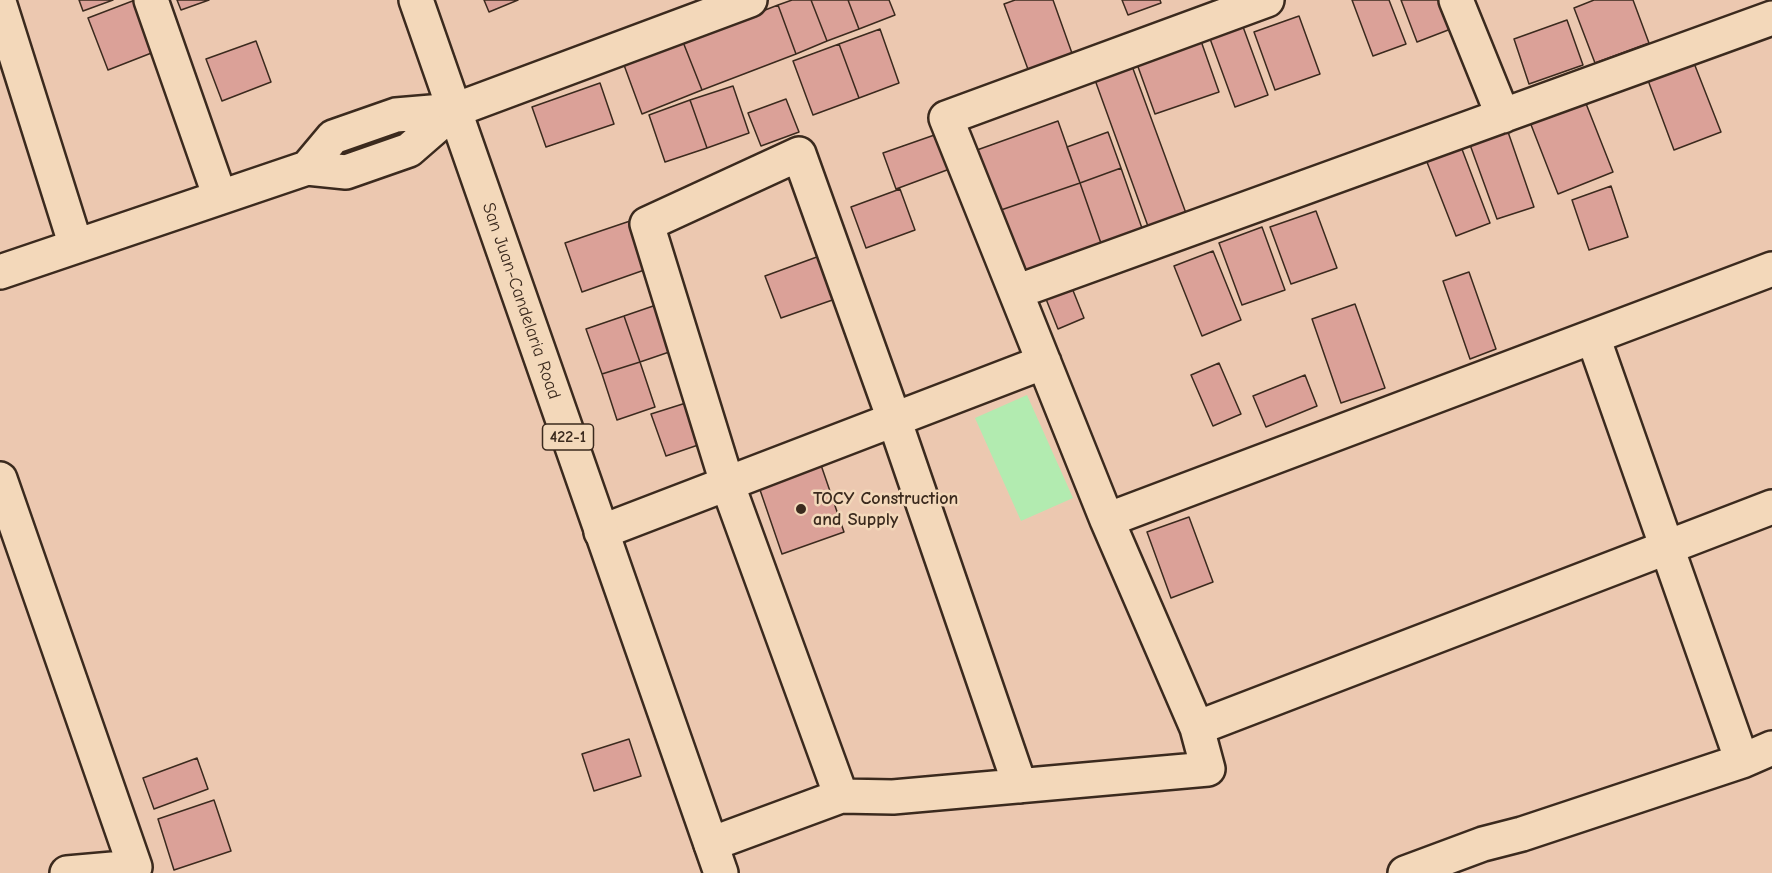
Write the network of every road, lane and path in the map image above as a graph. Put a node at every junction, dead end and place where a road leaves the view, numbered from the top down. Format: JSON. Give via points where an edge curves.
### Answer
{"nodes":[{"id":1,"x":151,"y":0,"type":"edge"},
{"id":2,"x":416,"y":0,"type":"edge"},
{"id":3,"x":750,"y":0,"type":"edge"},
{"id":4,"x":1267,"y":0,"type":"edge"},
{"id":5,"x":1455,"y":0,"type":"edge"},
{"id":6,"x":0,"y":5,"type":"edge"},
{"id":7,"x":1772,"y":18,"type":"edge"},
{"id":8,"x":455,"y":110,"type":"junction"},
{"id":9,"x":1503,"y":116,"type":"junction"},
{"id":10,"x":220,"y":197,"type":"junction"},
{"id":11,"x":76,"y":246,"type":"junction"},
{"id":12,"x":1772,"y":269,"type":"edge"},
{"id":13,"x":0,"y":272,"type":"edge"},
{"id":14,"x":1016,"y":292,"type":"junction"},
{"id":15,"x":1593,"y":337,"type":"junction"},
{"id":16,"x":1044,"y":362,"type":"junction"},
{"id":17,"x":894,"y":419,"type":"junction"},
{"id":18,"x":0,"y":479,"type":"edge"},
{"id":19,"x":728,"y":483,"type":"junction"},
{"id":20,"x":1772,"y":507,"type":"edge"},
{"id":21,"x":1107,"y":520,"type":"junction"},
{"id":22,"x":601,"y":532,"type":"junction"},
{"id":23,"x":1667,"y":547,"type":"junction"},
{"id":24,"x":1197,"y":728,"type":"junction"},
{"id":25,"x":1772,"y":748,"type":"edge"},
{"id":26,"x":1742,"y":761,"type":"junction"},
{"id":27,"x":1020,"y":786,"type":"junction"},
{"id":28,"x":841,"y":795,"type":"junction"},
{"id":29,"x":716,"y":859,"type":"edge"},
{"id":30,"x":67,"y":873,"type":"edge"},
{"id":31,"x":1405,"y":873,"type":"edge"}],
"edges":[{"from":1,"to":10,"type":"street"},
{"from":2,"to":8,"type":"street","name":"San Juan-Candelaria Road","number":"422-1"},
{"from":3,"to":8,"type":"street"},
{"from":4,"to":14,"type":"street","via":[[946,118]]},
{"from":5,"to":9,"type":"street"},
{"from":6,"to":11,"type":"street"},
{"from":7,"to":9,"type":"street"},
{"from":8,"to":10,"type":"street","via":[[396,115],[333,137],[307,168]]},
{"from":8,"to":22,"type":"street","name":"San Juan-Candelaria Road","number":"422-1"},
{"from":9,"to":14,"type":"street"},
{"from":10,"to":11,"type":"street"},
{"from":11,"to":13,"type":"street"},
{"from":12,"to":15,"type":"street"},
{"from":14,"to":16,"type":"street"},
{"from":15,"to":21,"type":"street"},
{"from":15,"to":23,"type":"street"},
{"from":16,"to":17,"type":"street"},
{"from":16,"to":21,"type":"street"},
{"from":17,"to":19,"type":"street"},
{"from":17,"to":19,"type":"street","via":[[799,154],[647,224]]},
{"from":17,"to":27,"type":"street"},
{"from":18,"to":30,"type":"street","via":[[135,867]]},
{"from":19,"to":22,"type":"street"},
{"from":19,"to":28,"type":"street"},
{"from":20,"to":23,"type":"street"},
{"from":21,"to":24,"type":"street"},
{"from":22,"to":29,"type":"street","name":"San Juan-Candelaria Road","number":"422-1"},
{"from":23,"to":24,"type":"street"},
{"from":23,"to":26,"type":"street"},
{"from":24,"to":27,"type":"street","via":[[1208,770]]},
{"from":25,"to":26,"type":"street"},
{"from":26,"to":31,"type":"street"},
{"from":27,"to":28,"type":"street","via":[[893,798]]},
{"from":28,"to":29,"type":"street"}]}
